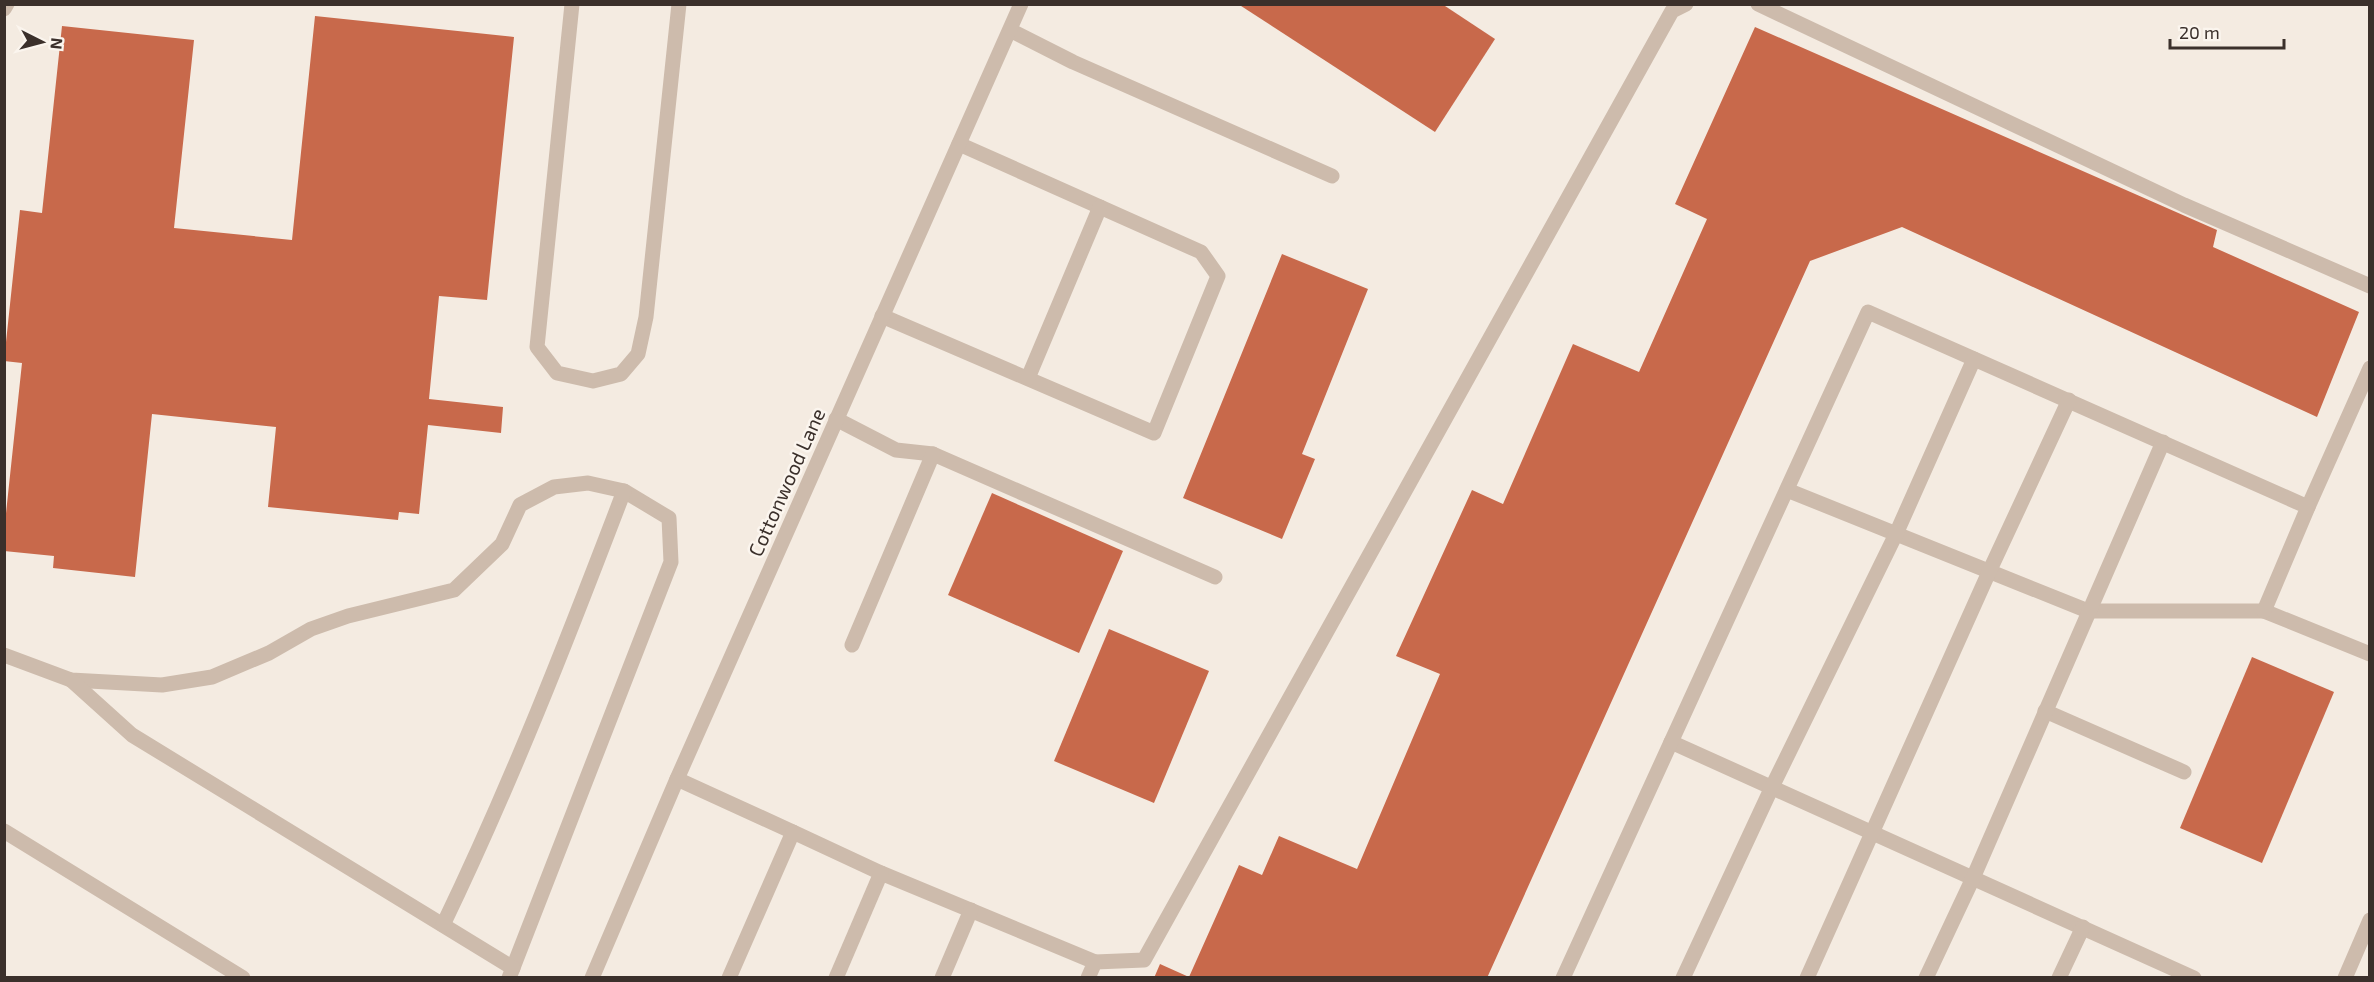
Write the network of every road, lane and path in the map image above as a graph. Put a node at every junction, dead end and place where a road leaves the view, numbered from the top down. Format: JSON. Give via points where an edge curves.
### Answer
{"nodes":[{"id":1,"x":7,"y":4,"type":"edge"},
{"id":2,"x":572,"y":4,"type":"edge"},
{"id":3,"x":679,"y":4,"type":"edge"},
{"id":4,"x":1021,"y":4,"type":"edge"},
{"id":5,"x":1686,"y":4,"type":"edge"},
{"id":6,"x":1758,"y":4,"type":"edge"},
{"id":7,"x":4,"y":9,"type":"edge"},
{"id":8,"x":1010,"y":30,"type":"junction"},
{"id":9,"x":959,"y":144,"type":"junction"},
{"id":10,"x":1332,"y":176,"type":"dead end"},
{"id":11,"x":1100,"y":207,"type":"junction"},
{"id":12,"x":2370,"y":286,"type":"edge"},
{"id":13,"x":882,"y":316,"type":"junction"},
{"id":14,"x":1974,"y":359,"type":"junction"},
{"id":15,"x":2370,"y":368,"type":"edge"},
{"id":16,"x":1028,"y":378,"type":"junction"},
{"id":17,"x":2069,"y":400,"type":"junction"},
{"id":18,"x":836,"y":419,"type":"junction"},
{"id":19,"x":2163,"y":442,"type":"junction"},
{"id":20,"x":933,"y":454,"type":"junction"},
{"id":21,"x":1787,"y":490,"type":"junction"},
{"id":22,"x":624,"y":491,"type":"junction"},
{"id":23,"x":2308,"y":507,"type":"junction"},
{"id":24,"x":1896,"y":534,"type":"junction"},
{"id":25,"x":1989,"y":572,"type":"junction"},
{"id":26,"x":1215,"y":577,"type":"dead end"},
{"id":27,"x":2088,"y":611,"type":"junction"},
{"id":28,"x":2264,"y":611,"type":"junction"},
{"id":29,"x":852,"y":645,"type":"dead end"},
{"id":30,"x":2370,"y":654,"type":"edge"},
{"id":31,"x":4,"y":655,"type":"edge"},
{"id":32,"x":71,"y":680,"type":"junction"},
{"id":33,"x":2045,"y":711,"type":"junction"},
{"id":34,"x":1671,"y":742,"type":"junction"},
{"id":35,"x":2184,"y":772,"type":"dead end"},
{"id":36,"x":677,"y":779,"type":"junction"},
{"id":37,"x":1772,"y":788,"type":"junction"},
{"id":38,"x":4,"y":831,"type":"edge"},
{"id":39,"x":793,"y":832,"type":"junction"},
{"id":40,"x":1872,"y":832,"type":"junction"},
{"id":41,"x":881,"y":873,"type":"junction"},
{"id":42,"x":1973,"y":878,"type":"junction"},
{"id":43,"x":971,"y":910,"type":"junction"},
{"id":44,"x":2370,"y":920,"type":"edge"},
{"id":45,"x":443,"y":925,"type":"junction"},
{"id":46,"x":2083,"y":927,"type":"junction"},
{"id":47,"x":1095,"y":962,"type":"junction"},
{"id":48,"x":511,"y":973,"type":"edge"},
{"id":49,"x":243,"y":978,"type":"edge"},
{"id":50,"x":592,"y":978,"type":"edge"},
{"id":51,"x":729,"y":978,"type":"edge"},
{"id":52,"x":836,"y":978,"type":"edge"},
{"id":53,"x":942,"y":978,"type":"edge"},
{"id":54,"x":1088,"y":978,"type":"edge"},
{"id":55,"x":1563,"y":978,"type":"edge"},
{"id":56,"x":1683,"y":978,"type":"edge"},
{"id":57,"x":1807,"y":978,"type":"edge"},
{"id":58,"x":1926,"y":978,"type":"edge"},
{"id":59,"x":2059,"y":978,"type":"edge"},
{"id":60,"x":2194,"y":978,"type":"edge"},
{"id":61,"x":2344,"y":978,"type":"edge"}],
"edges":[{"from":1,"to":7,"type":"street"},
{"from":2,"to":3,"type":"street","via":[[537,347],[557,373],[593,381],[621,374],[638,354],[646,317]]},
{"from":4,"to":8,"type":"street","name":"Cottonwood Lane"},
{"from":5,"to":47,"type":"street","via":[[1672,11],[1144,960]]},
{"from":6,"to":12,"type":"street","via":[[2184,205]]},
{"from":8,"to":9,"type":"street","name":"Cottonwood Lane"},
{"from":8,"to":10,"type":"street","via":[[1073,62]]},
{"from":9,"to":11,"type":"street"},
{"from":9,"to":13,"type":"street","name":"Cottonwood Lane"},
{"from":11,"to":16,"type":"street"},
{"from":11,"to":16,"type":"street","via":[[1201,252],[1218,276],[1154,433]]},
{"from":13,"to":16,"type":"street"},
{"from":13,"to":18,"type":"street","name":"Cottonwood Lane"},
{"from":14,"to":17,"type":"street"},
{"from":14,"to":21,"type":"street","via":[[1868,312]]},
{"from":14,"to":24,"type":"street"},
{"from":15,"to":23,"type":"street"},
{"from":17,"to":19,"type":"street"},
{"from":17,"to":25,"type":"street"},
{"from":18,"to":20,"type":"street","via":[[896,450]]},
{"from":18,"to":36,"type":"street","name":"Cottonwood Lane"},
{"from":19,"to":23,"type":"street"},
{"from":19,"to":27,"type":"street"},
{"from":20,"to":26,"type":"street"},
{"from":20,"to":29,"type":"street"},
{"from":21,"to":24,"type":"street"},
{"from":21,"to":34,"type":"street"},
{"from":22,"to":32,"type":"street","via":[[588,483],[554,487],[520,505],[502,544],[454,590],[348,616],[212,677],[162,685]]},
{"from":22,"to":45,"type":"street","via":[[536,720]]},
{"from":22,"to":48,"type":"street","via":[[669,518],[671,562]]},
{"from":23,"to":28,"type":"street"},
{"from":24,"to":25,"type":"street"},
{"from":24,"to":37,"type":"street"},
{"from":25,"to":27,"type":"street"},
{"from":25,"to":40,"type":"street"},
{"from":27,"to":28,"type":"street"},
{"from":27,"to":33,"type":"street"},
{"from":28,"to":30,"type":"street"},
{"from":31,"to":32,"type":"street"},
{"from":32,"to":45,"type":"street","via":[[132,735]]},
{"from":33,"to":35,"type":"street"},
{"from":33,"to":42,"type":"street"},
{"from":34,"to":37,"type":"street"},
{"from":34,"to":55,"type":"street"},
{"from":36,"to":39,"type":"street"},
{"from":36,"to":50,"type":"street","name":"Cottonwood Lane"},
{"from":37,"to":40,"type":"street"},
{"from":37,"to":56,"type":"street"},
{"from":38,"to":49,"type":"street"},
{"from":39,"to":41,"type":"street"},
{"from":39,"to":51,"type":"street"},
{"from":40,"to":42,"type":"street"},
{"from":40,"to":57,"type":"street"},
{"from":41,"to":43,"type":"street"},
{"from":41,"to":52,"type":"street"},
{"from":42,"to":46,"type":"street"},
{"from":42,"to":58,"type":"street"},
{"from":43,"to":47,"type":"street"},
{"from":43,"to":53,"type":"street"},
{"from":44,"to":61,"type":"street"},
{"from":45,"to":48,"type":"street"},
{"from":46,"to":59,"type":"street"},
{"from":46,"to":60,"type":"street"},
{"from":47,"to":54,"type":"street"}]}
